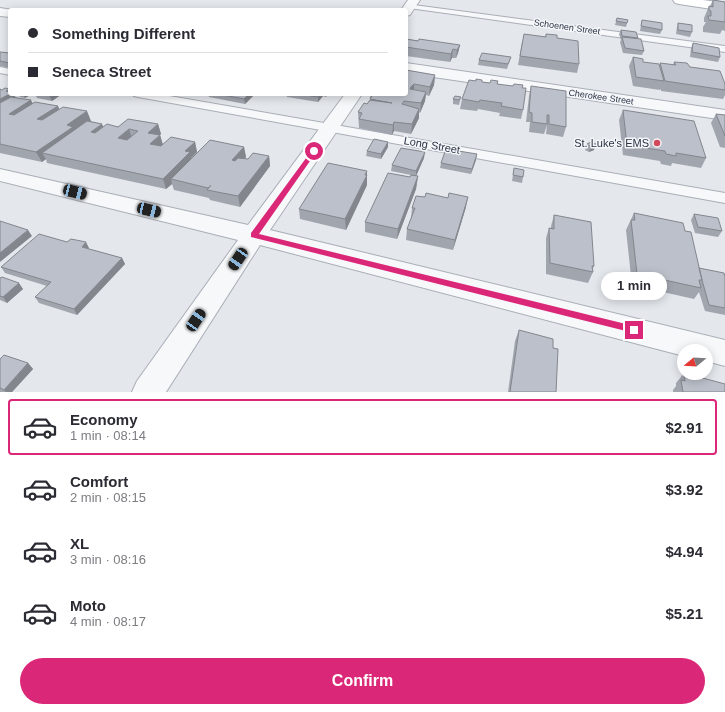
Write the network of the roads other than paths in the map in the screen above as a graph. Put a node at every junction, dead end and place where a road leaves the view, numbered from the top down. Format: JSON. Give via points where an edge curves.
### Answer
{"nodes":[{"id":1,"x":678,"y":0,"type":"edge"},
{"id":2,"x":410,"y":6,"type":"edge"},
{"id":3,"x":725,"y":7,"type":"edge"},
{"id":4,"x":725,"y":49,"type":"edge"},
{"id":5,"x":408,"y":68,"type":"edge"},
{"id":6,"x":150,"y":96,"type":"edge"},
{"id":7,"x":353,"y":96,"type":"edge"},
{"id":8,"x":725,"y":115,"type":"edge"},
{"id":9,"x":332,"y":127,"type":"junction"},
{"id":10,"x":0,"y":175,"type":"edge"},
{"id":11,"x":725,"y":198,"type":"edge"},
{"id":12,"x":254,"y":235,"type":"junction"},
{"id":13,"x":725,"y":353,"type":"edge"},
{"id":14,"x":148,"y":392,"type":"edge"}],
"edges":[{"from":1,"to":3,"type":"main road"},
{"from":2,"to":4,"type":"lane","name":"Schoenen Street"},
{"from":5,"to":8,"type":"street","name":"Cherokee Street"},
{"from":6,"to":9,"type":"lane","name":"Long Street"},
{"from":7,"to":9,"type":"street"},
{"from":9,"to":11,"type":"lane","name":"Long Street"},
{"from":9,"to":12,"type":"street"},
{"from":10,"to":12,"type":"street"},
{"from":12,"to":13,"type":"street"},
{"from":12,"to":14,"type":"street"}]}
